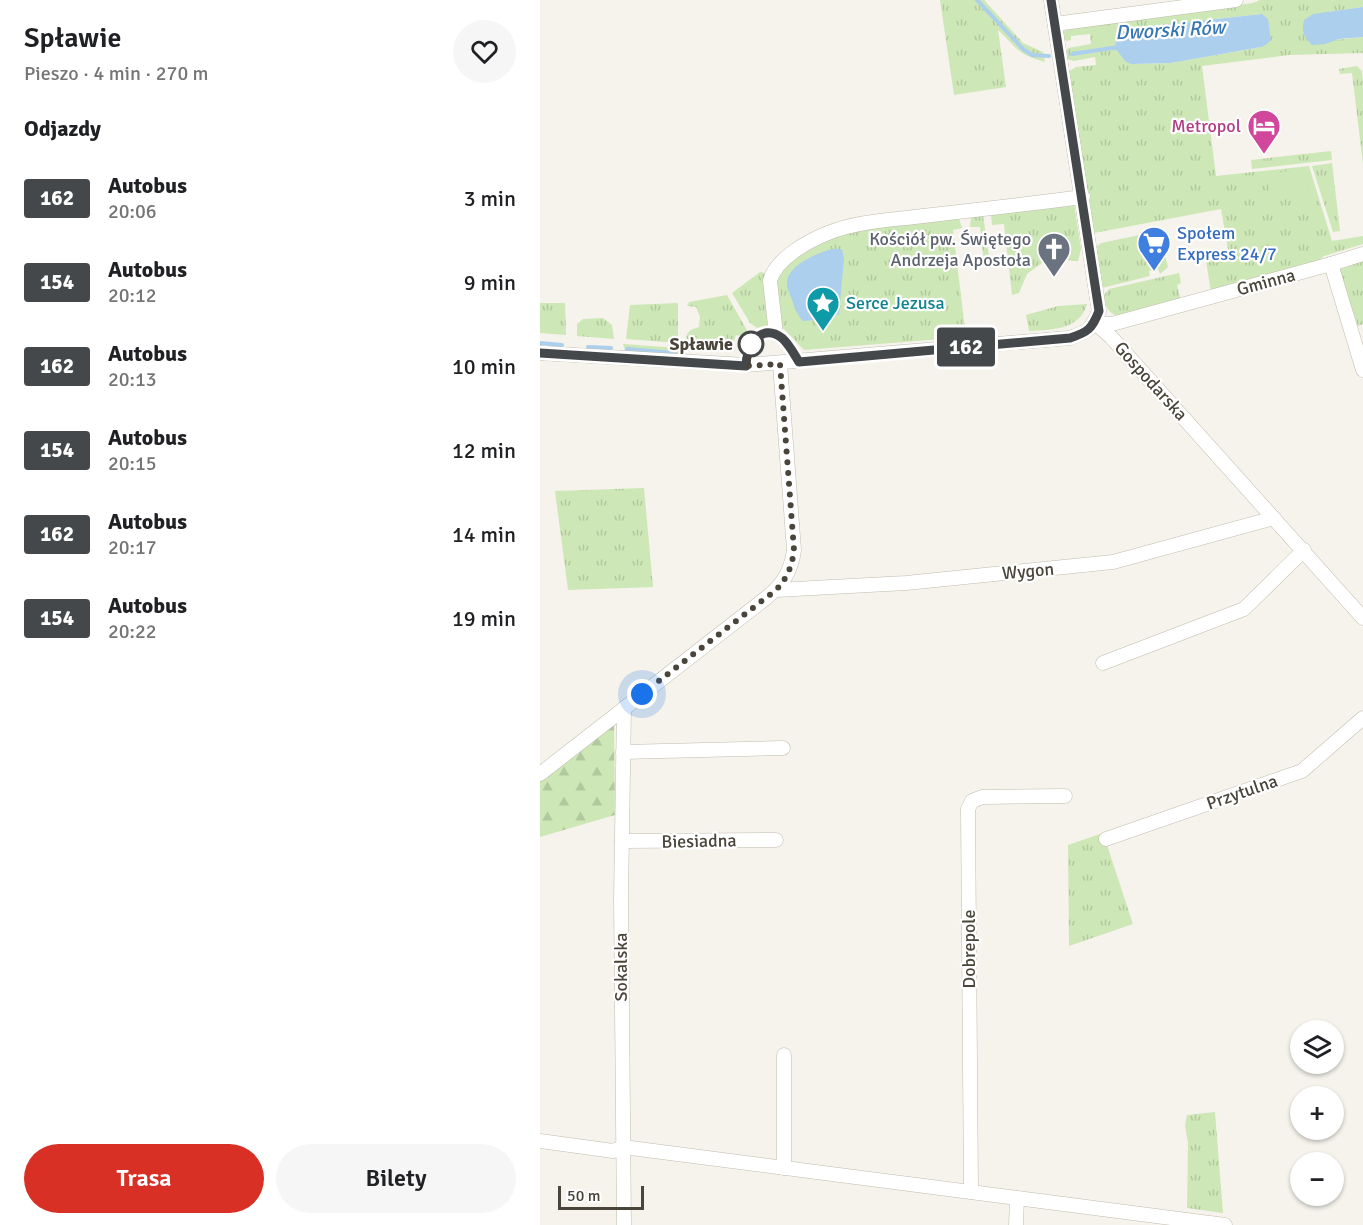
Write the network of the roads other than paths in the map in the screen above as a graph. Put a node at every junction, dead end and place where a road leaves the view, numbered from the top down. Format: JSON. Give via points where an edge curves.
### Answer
{"nodes":[{"id":1,"x":1051,"y":0,"type":"edge"},
{"id":2,"x":1236,"y":0,"type":"edge"},
{"id":3,"x":1055,"y":24,"type":"junction"},
{"id":4,"x":1083,"y":197,"type":"junction"},
{"id":5,"x":1363,"y":254,"type":"edge"},
{"id":6,"x":1331,"y":264,"type":"junction"},
{"id":7,"x":1095,"y":323,"type":"junction"},
{"id":8,"x":776,"y":334,"type":"dead end"},
{"id":9,"x":540,"y":353,"type":"edge"},
{"id":10,"x":780,"y":364,"type":"junction"},
{"id":11,"x":1363,"y":370,"type":"edge"},
{"id":12,"x":1274,"y":518,"type":"junction"},
{"id":13,"x":1304,"y":550,"type":"junction"},
{"id":14,"x":776,"y":590,"type":"junction"},
{"id":15,"x":1363,"y":617,"type":"edge"},
{"id":16,"x":1103,"y":663,"type":"dead end"},
{"id":17,"x":624,"y":708,"type":"junction"},
{"id":18,"x":1363,"y":718,"type":"edge"},
{"id":19,"x":783,"y":748,"type":"dead end"},
{"id":20,"x":623,"y":752,"type":"junction"},
{"id":21,"x":540,"y":774,"type":"edge"},
{"id":22,"x":1065,"y":796,"type":"dead end"},
{"id":23,"x":1106,"y":839,"type":"dead end"},
{"id":24,"x":776,"y":840,"type":"dead end"},
{"id":25,"x":622,"y":841,"type":"junction"},
{"id":26,"x":784,"y":1055,"type":"dead end"},
{"id":27,"x":540,"y":1141,"type":"edge"},
{"id":28,"x":623,"y":1147,"type":"junction"},
{"id":29,"x":784,"y":1168,"type":"junction"},
{"id":30,"x":971,"y":1192,"type":"junction"},
{"id":31,"x":1017,"y":1198,"type":"junction"},
{"id":32,"x":624,"y":1225,"type":"edge"},
{"id":33,"x":1017,"y":1225,"type":"edge"},
{"id":34,"x":1225,"y":1225,"type":"edge"}],
"edges":[{"from":1,"to":3,"type":"street"},
{"from":2,"to":3,"type":"street"},
{"from":3,"to":4,"type":"street"},
{"from":4,"to":7,"type":"street","via":[[1099,311]]},
{"from":4,"to":8,"type":"street","via":[[883,221],[828,233],[793,253],[771,275]]},
{"from":5,"to":6,"type":"street","name":"Gminna"},
{"from":6,"to":7,"type":"street","name":"Gminna","via":[[1112,324]]},
{"from":6,"to":11,"type":"street"},
{"from":7,"to":10,"type":"street","via":[[1086,333],[1070,338]]},
{"from":7,"to":12,"type":"street","name":"Gospodarska"},
{"from":9,"to":10,"type":"street","via":[[746,366]]},
{"from":10,"to":14,"type":"street","via":[[794,550],[789,572]]},
{"from":12,"to":13,"type":"street","name":"Gospodarska"},
{"from":12,"to":14,"type":"street","name":"Wygon","via":[[1113,562],[906,583]]},
{"from":13,"to":15,"type":"street","name":"Gospodarska"},
{"from":13,"to":16,"type":"street","via":[[1244,609]]},
{"from":14,"to":17,"type":"street"},
{"from":17,"to":20,"type":"street","name":"Sokalska"},
{"from":17,"to":21,"type":"street"},
{"from":18,"to":23,"type":"street","name":"Przytulna","via":[[1302,771]]},
{"from":19,"to":20,"type":"street"},
{"from":20,"to":25,"type":"street","name":"Sokalska"},
{"from":22,"to":30,"type":"street","name":"Dobrepole","via":[[982,797],[972,801],[968,809]]},
{"from":24,"to":25,"type":"street","name":"Biesiadna"},
{"from":25,"to":28,"type":"street","name":"Sokalska"},
{"from":26,"to":29,"type":"street"},
{"from":27,"to":28,"type":"street","via":[[613,1151]]},
{"from":28,"to":29,"type":"street"},
{"from":28,"to":32,"type":"street","name":"Sokalska"},
{"from":29,"to":30,"type":"street"},
{"from":30,"to":31,"type":"street"},
{"from":31,"to":33,"type":"street"},
{"from":31,"to":34,"type":"street"}]}
